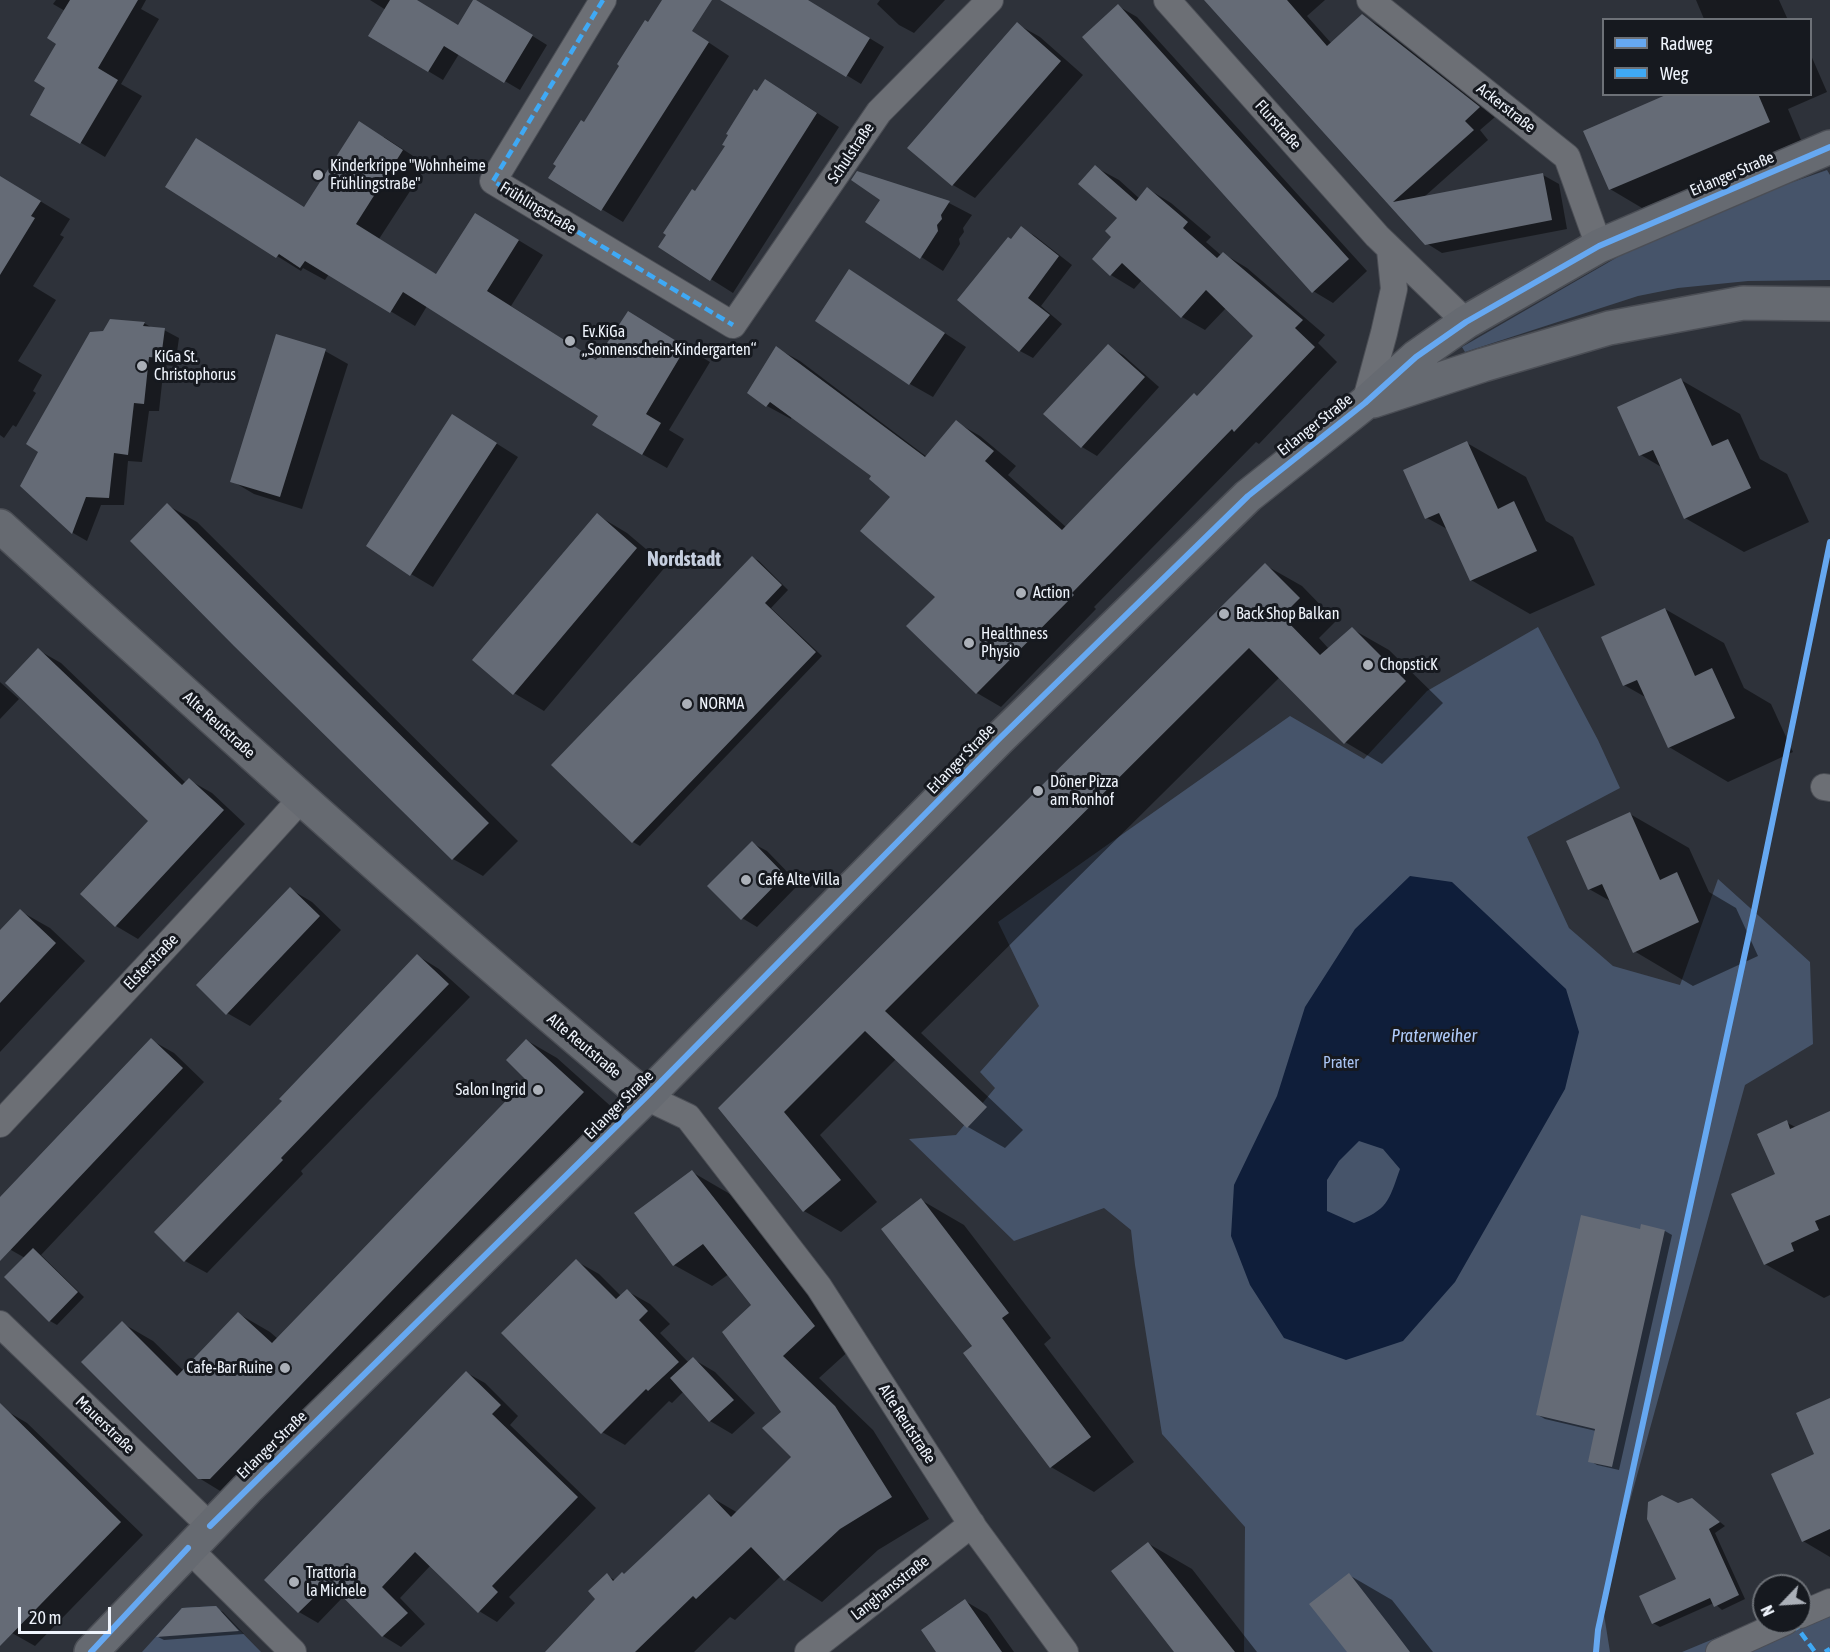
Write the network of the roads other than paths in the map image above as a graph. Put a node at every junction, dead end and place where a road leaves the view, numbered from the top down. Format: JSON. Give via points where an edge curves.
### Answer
{"nodes":[{"id":1,"x":603,"y":0,"type":"edge"},
{"id":2,"x":990,"y":0,"type":"edge"},
{"id":3,"x":1167,"y":0,"type":"edge"},
{"id":4,"x":1370,"y":0,"type":"edge"},
{"id":5,"x":1830,"y":147,"type":"edge"},
{"id":6,"x":1599,"y":246,"type":"junction"},
{"id":7,"x":1390,"y":250,"type":"junction"},
{"id":8,"x":1830,"y":304,"type":"edge"},
{"id":9,"x":1466,"y":322,"type":"junction"},
{"id":10,"x":733,"y":325,"type":"joint"},
{"id":11,"x":1365,"y":403,"type":"junction"},
{"id":12,"x":0,"y":526,"type":"edge"},
{"id":13,"x":301,"y":799,"type":"junction"},
{"id":14,"x":646,"y":1097,"type":"junction"},
{"id":15,"x":0,"y":1124,"type":"edge"},
{"id":16,"x":0,"y":1324,"type":"edge"},
{"id":17,"x":972,"y":1524,"type":"junction"},
{"id":18,"x":199,"y":1537,"type":"junction"},
{"id":19,"x":1830,"y":1602,"type":"edge"},
{"id":20,"x":1812,"y":1610,"type":"edge"},
{"id":21,"x":1759,"y":1634,"type":"edge"},
{"id":22,"x":91,"y":1652,"type":"edge"},
{"id":23,"x":293,"y":1652,"type":"edge"},
{"id":24,"x":808,"y":1652,"type":"edge"},
{"id":25,"x":1065,"y":1652,"type":"edge"},
{"id":26,"x":1719,"y":1652,"type":"edge"}],
"edges":[{"from":1,"to":10,"type":"street","name":"Frühlingstraße","via":[[494,181]]},
{"from":2,"to":10,"type":"street","name":"Schulstraße","via":[[879,112]]},
{"from":3,"to":7,"type":"street","name":"Flurstraße"},
{"from":4,"to":6,"type":"street","name":"Ackerstraße","via":[[1567,157]]},
{"from":5,"to":6,"type":"main road","name":"Erlanger Straße"},
{"from":6,"to":9,"type":"main road","name":"Erlanger Straße"},
{"from":7,"to":9,"type":"street","name":"Flurstraße"},
{"from":7,"to":11,"type":"street","via":[[1394,289]]},
{"from":8,"to":11,"type":"main road","name":"Erlanger Straße","via":[[1743,303],[1610,328]]},
{"from":9,"to":11,"type":"main road","name":"Erlanger Straße","via":[[1416,357]]},
{"from":11,"to":14,"type":"main road","name":"Erlanger Straße","via":[[1240,504],[999,739]]},
{"from":12,"to":13,"type":"main road","name":"Alte Reutstraße"},
{"from":13,"to":14,"type":"main road","name":"Alte Reutstraße"},
{"from":13,"to":15,"type":"street","name":"Elsterstraße"},
{"from":14,"to":17,"type":"street","name":"Alte Reutstraße","via":[[688,1117],[812,1278]]},
{"from":14,"to":18,"type":"main road","name":"Erlanger Straße"},
{"from":16,"to":18,"type":"street","name":"Mauerstraße"},
{"from":17,"to":24,"type":"street","name":"Langhansstraße"},
{"from":17,"to":25,"type":"street","name":"Alte Reutstraße"},
{"from":18,"to":22,"type":"main road","name":"Erlanger Straße"},
{"from":18,"to":23,"type":"street","name":"Mauerstraße"},
{"from":19,"to":20,"type":"street"},
{"from":21,"to":26,"type":"street"}]}
